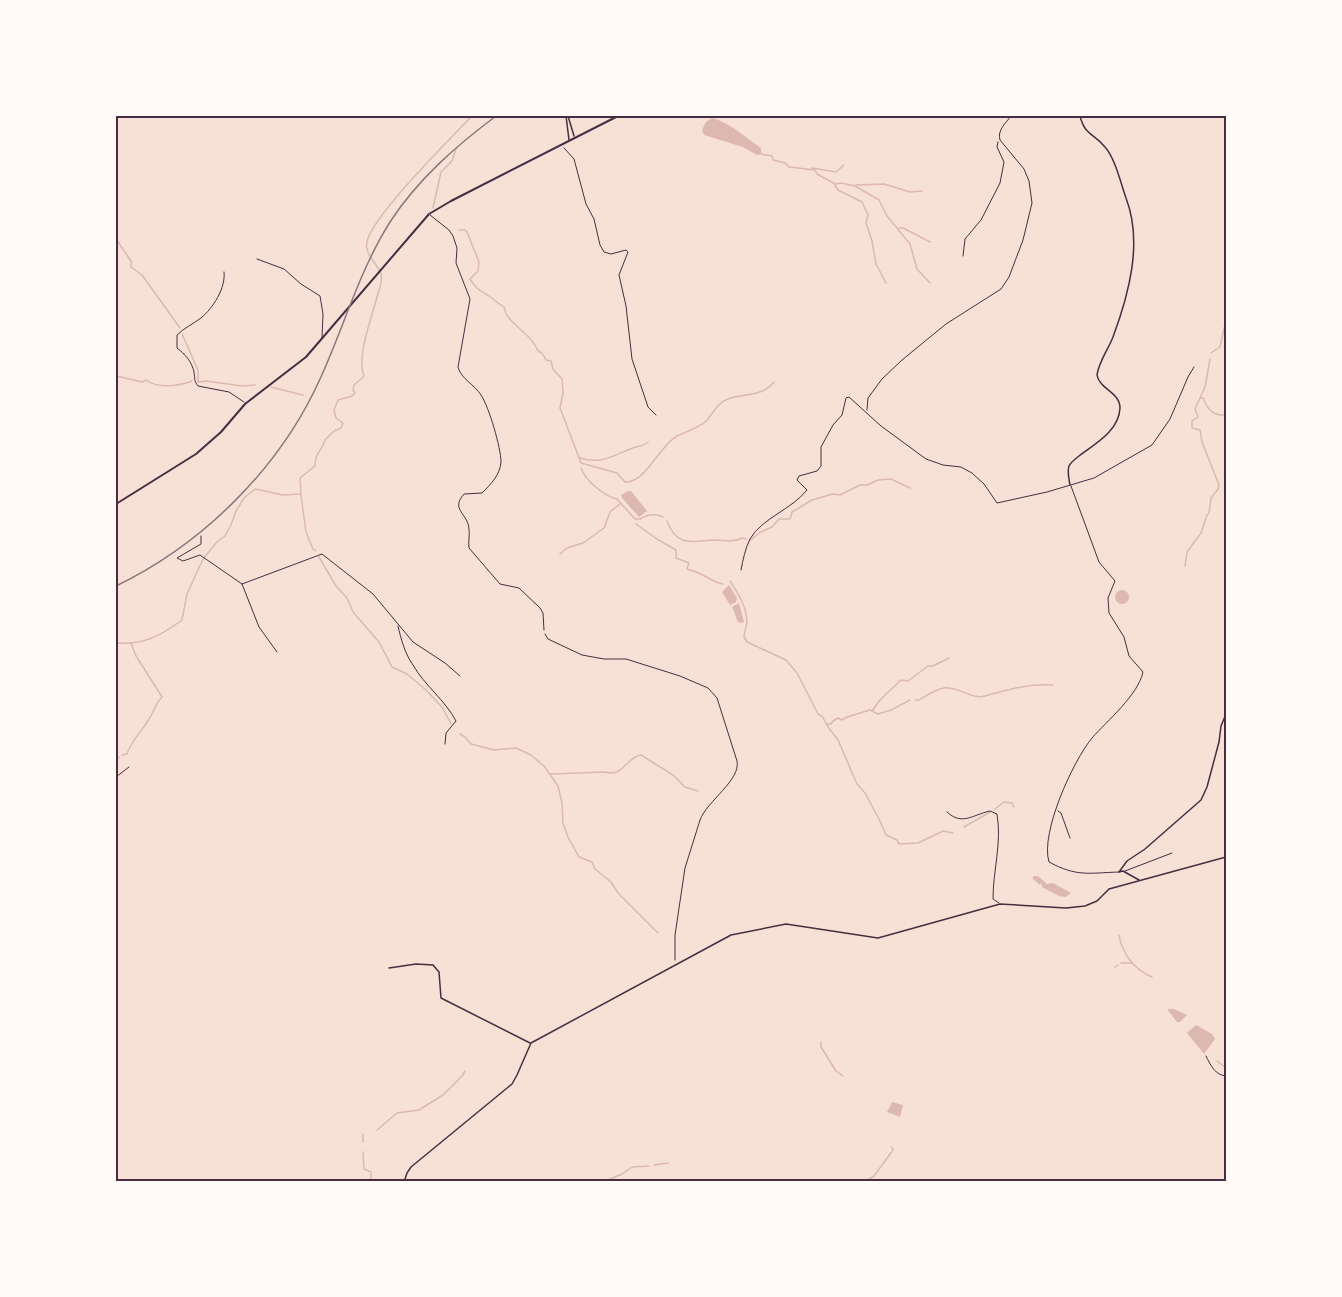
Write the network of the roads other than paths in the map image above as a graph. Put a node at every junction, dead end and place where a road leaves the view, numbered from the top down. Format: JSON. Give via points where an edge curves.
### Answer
{"nodes":[{"id":1,"x":567,"y":116,"type":"edge"},
{"id":2,"x":618,"y":116,"type":"edge"},
{"id":3,"x":1011,"y":116,"type":"edge"},
{"id":4,"x":1080,"y":116,"type":"edge"},
{"id":5,"x":574,"y":137,"type":"junction"},
{"id":6,"x":569,"y":140,"type":"junction"},
{"id":7,"x":1000,"y":140,"type":"junction"},
{"id":8,"x":429,"y":214,"type":"junction"},
{"id":9,"x":963,"y":256,"type":"dead end"},
{"id":10,"x":257,"y":259,"type":"dead end"},
{"id":11,"x":224,"y":272,"type":"dead end"},
{"id":12,"x":321,"y":340,"type":"junction"},
{"id":13,"x":1194,"y":367,"type":"dead end"},
{"id":14,"x":245,"y":404,"type":"junction"},
{"id":15,"x":867,"y":412,"type":"junction"},
{"id":16,"x":1070,"y":484,"type":"junction"},
{"id":17,"x":116,"y":504,"type":"edge"},
{"id":18,"x":201,"y":536,"type":"dead end"},
{"id":19,"x":741,"y":570,"type":"dead end"},
{"id":20,"x":242,"y":584,"type":"junction"},
{"id":21,"x":398,"y":624,"type":"junction"},
{"id":22,"x":544,"y":630,"type":"road end"},
{"id":23,"x":277,"y":652,"type":"dead end"},
{"id":24,"x":460,"y":676,"type":"dead end"},
{"id":25,"x":1227,"y":714,"type":"edge"},
{"id":26,"x":445,"y":744,"type":"dead end"},
{"id":27,"x":129,"y":767,"type":"dead end"},
{"id":28,"x":116,"y":777,"type":"edge"},
{"id":29,"x":947,"y":812,"type":"dead end"},
{"id":30,"x":1172,"y":853,"type":"dead end"},
{"id":31,"x":1227,"y":857,"type":"edge"},
{"id":32,"x":1123,"y":871,"type":"junction"},
{"id":33,"x":1119,"y":872,"type":"junction"},
{"id":34,"x":1140,"y":880,"type":"junction"},
{"id":35,"x":1000,"y":904,"type":"junction"},
{"id":36,"x":389,"y":968,"type":"dead end"},
{"id":37,"x":531,"y":1043,"type":"junction"},
{"id":38,"x":1206,"y":1056,"type":"dead end"},
{"id":39,"x":1227,"y":1076,"type":"edge"},
{"id":40,"x":404,"y":1182,"type":"edge"}],
"edges":[{"from":1,"to":5,"type":"street"},
{"from":1,"to":6,"type":"street"},
{"from":2,"to":5,"type":"main road"},
{"from":3,"to":7,"type":"lane","via":[[1001,130]]},
{"from":4,"to":16,"type":"street","via":[[1085,130],[1110,155],[1131,209],[1133,240],[1130,281],[1113,339],[1097,375],[1098,381],[1117,398],[1118,418],[1107,434],[1072,462],[1068,471]]},
{"from":5,"to":6,"type":"main road"},
{"from":6,"to":8,"type":"main road"},
{"from":7,"to":9,"type":"lane","via":[[997,147],[1004,162],[1000,183],[965,239]]},
{"from":7,"to":15,"type":"lane","via":[[1024,169],[1032,203],[1009,277],[1001,289],[946,324],[882,379],[868,398]]},
{"from":8,"to":12,"type":"main road"},
{"from":8,"to":22,"type":"lane","via":[[449,231],[456,245],[456,263],[470,299],[458,368],[486,404],[501,462],[496,477],[482,493],[464,494],[458,501],[470,530],[469,548],[500,584],[519,588],[540,608]]},
{"from":10,"to":12,"type":"lane","via":[[284,269],[320,296]]},
{"from":11,"to":14,"type":"lane","via":[[218,298],[203,316],[177,335],[177,348],[186,355],[198,386],[229,392]]},
{"from":12,"to":14,"type":"main road","via":[[306,357]]},
{"from":13,"to":16,"type":"lane","via":[[1170,420],[1152,445],[1101,475]]},
{"from":14,"to":17,"type":"main road","via":[[196,454]]},
{"from":15,"to":16,"type":"lane","via":[[926,459],[972,472],[997,503]]},
{"from":15,"to":19,"type":"lane","via":[[846,398],[842,415],[821,447],[821,466],[797,480],[807,490],[752,536]]},
{"from":16,"to":33,"type":"lane","via":[[1100,562],[1115,581],[1108,598],[1109,613],[1124,638],[1129,656],[1143,672],[1134,690],[1087,744],[1063,789],[1047,844],[1049,862],[1069,872]]},
{"from":18,"to":20,"type":"lane","via":[[201,544],[177,558],[179,561],[203,557]]},
{"from":20,"to":21,"type":"lane","via":[[322,554],[373,594]]},
{"from":20,"to":23,"type":"lane","via":[[260,627]]},
{"from":21,"to":24,"type":"lane","via":[[413,642]]},
{"from":21,"to":26,"type":"lane","via":[[412,664],[456,721],[446,733]]},
{"from":25,"to":33,"type":"street","via":[[1201,800]]},
{"from":27,"to":28,"type":"lane"},
{"from":29,"to":35,"type":"lane","via":[[961,821],[990,811],[997,814],[1000,829],[993,899]]},
{"from":30,"to":32,"type":"lane"},
{"from":31,"to":34,"type":"street"},
{"from":32,"to":33,"type":"street"},
{"from":32,"to":34,"type":"street"},
{"from":34,"to":35,"type":"street","via":[[1109,889],[1085,906]]},
{"from":35,"to":37,"type":"street","via":[[878,938],[793,924],[726,936]]},
{"from":36,"to":37,"type":"street","via":[[433,965],[439,972],[441,998]]},
{"from":37,"to":40,"type":"street","via":[[512,1084],[411,1167]]},
{"from":38,"to":39,"type":"lane","via":[[1213,1069]]}]}
